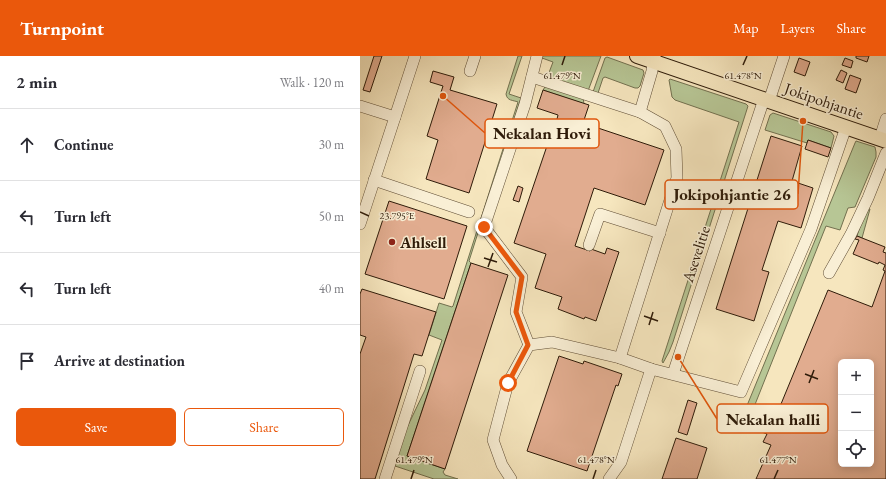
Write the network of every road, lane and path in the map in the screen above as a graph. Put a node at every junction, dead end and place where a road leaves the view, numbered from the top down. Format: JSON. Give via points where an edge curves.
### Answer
{"nodes":[{"id":1,"x":415,"y":56,"type":"edge"},
{"id":2,"x":475,"y":56,"type":"edge"},
{"id":3,"x":537,"y":56,"type":"edge"},
{"id":4,"x":637,"y":56,"type":"edge"},
{"id":5,"x":784,"y":56,"type":"edge"},
{"id":6,"x":654,"y":59,"type":"edge"},
{"id":7,"x":470,"y":71,"type":"dead end"},
{"id":8,"x":532,"y":77,"type":"junction"},
{"id":9,"x":766,"y":100,"type":"junction"},
{"id":10,"x":360,"y":106,"type":"edge"},
{"id":11,"x":640,"y":112,"type":"junction"},
{"id":12,"x":395,"y":117,"type":"junction"},
{"id":13,"x":886,"y":119,"type":"edge"},
{"id":14,"x":846,"y":127,"type":"junction"},
{"id":15,"x":883,"y":140,"type":"edge"},
{"id":16,"x":886,"y":153,"type":"edge"},
{"id":17,"x":374,"y":180,"type":"junction"},
{"id":18,"x":469,"y":212,"type":"dead end"},
{"id":19,"x":360,"y":224,"type":"edge"},
{"id":20,"x":660,"y":233,"type":"junction"},
{"id":21,"x":589,"y":245,"type":"dead end"},
{"id":22,"x":829,"y":273,"type":"dead end"},
{"id":23,"x":528,"y":345,"type":"junction"},
{"id":24,"x":620,"y":358,"type":"junction"},
{"id":25,"x":651,"y":369,"type":"junction"},
{"id":26,"x":420,"y":371,"type":"dead end"},
{"id":27,"x":673,"y":374,"type":"junction"},
{"id":28,"x":385,"y":479,"type":"edge"},
{"id":29,"x":511,"y":479,"type":"edge"},
{"id":30,"x":609,"y":479,"type":"edge"}],
"edges":[{"from":1,"to":12,"type":"street"},
{"from":2,"to":7,"type":"street"},
{"from":3,"to":8,"type":"street"},
{"from":4,"to":6,"type":"main road","name":"Jokipohjantie"},
{"from":5,"to":9,"type":"street","name":"Asevelitie"},
{"from":6,"to":9,"type":"main road","name":"Jokipohjantie"},
{"from":6,"to":11,"type":"street"},
{"from":8,"to":11,"type":"street"},
{"from":8,"to":23,"type":"street","via":[[484,227],[522,277],[516,312]]},
{"from":9,"to":14,"type":"main road","name":"Jokipohjantie"},
{"from":9,"to":27,"type":"street","name":"Asevelitie"},
{"from":10,"to":12,"type":"street"},
{"from":11,"to":20,"type":"street","via":[[665,126],[676,149],[677,178]]},
{"from":12,"to":17,"type":"street"},
{"from":13,"to":15,"type":"street"},
{"from":14,"to":15,"type":"main road","name":"Jokipohjantie"},
{"from":14,"to":27,"type":"street","via":[[811,229],[741,392]]},
{"from":16,"to":22,"type":"street","via":[[851,234]]},
{"from":17,"to":18,"type":"street"},
{"from":17,"to":19,"type":"street"},
{"from":20,"to":21,"type":"street","via":[[600,214]]},
{"from":20,"to":24,"type":"street"},
{"from":23,"to":24,"type":"street","via":[[552,342]]},
{"from":23,"to":29,"type":"street","via":[[508,383],[492,440]]},
{"from":24,"to":25,"type":"street"},
{"from":25,"to":27,"type":"street"},
{"from":25,"to":30,"type":"street","via":[[621,462]]},
{"from":26,"to":28,"type":"street"}]}
